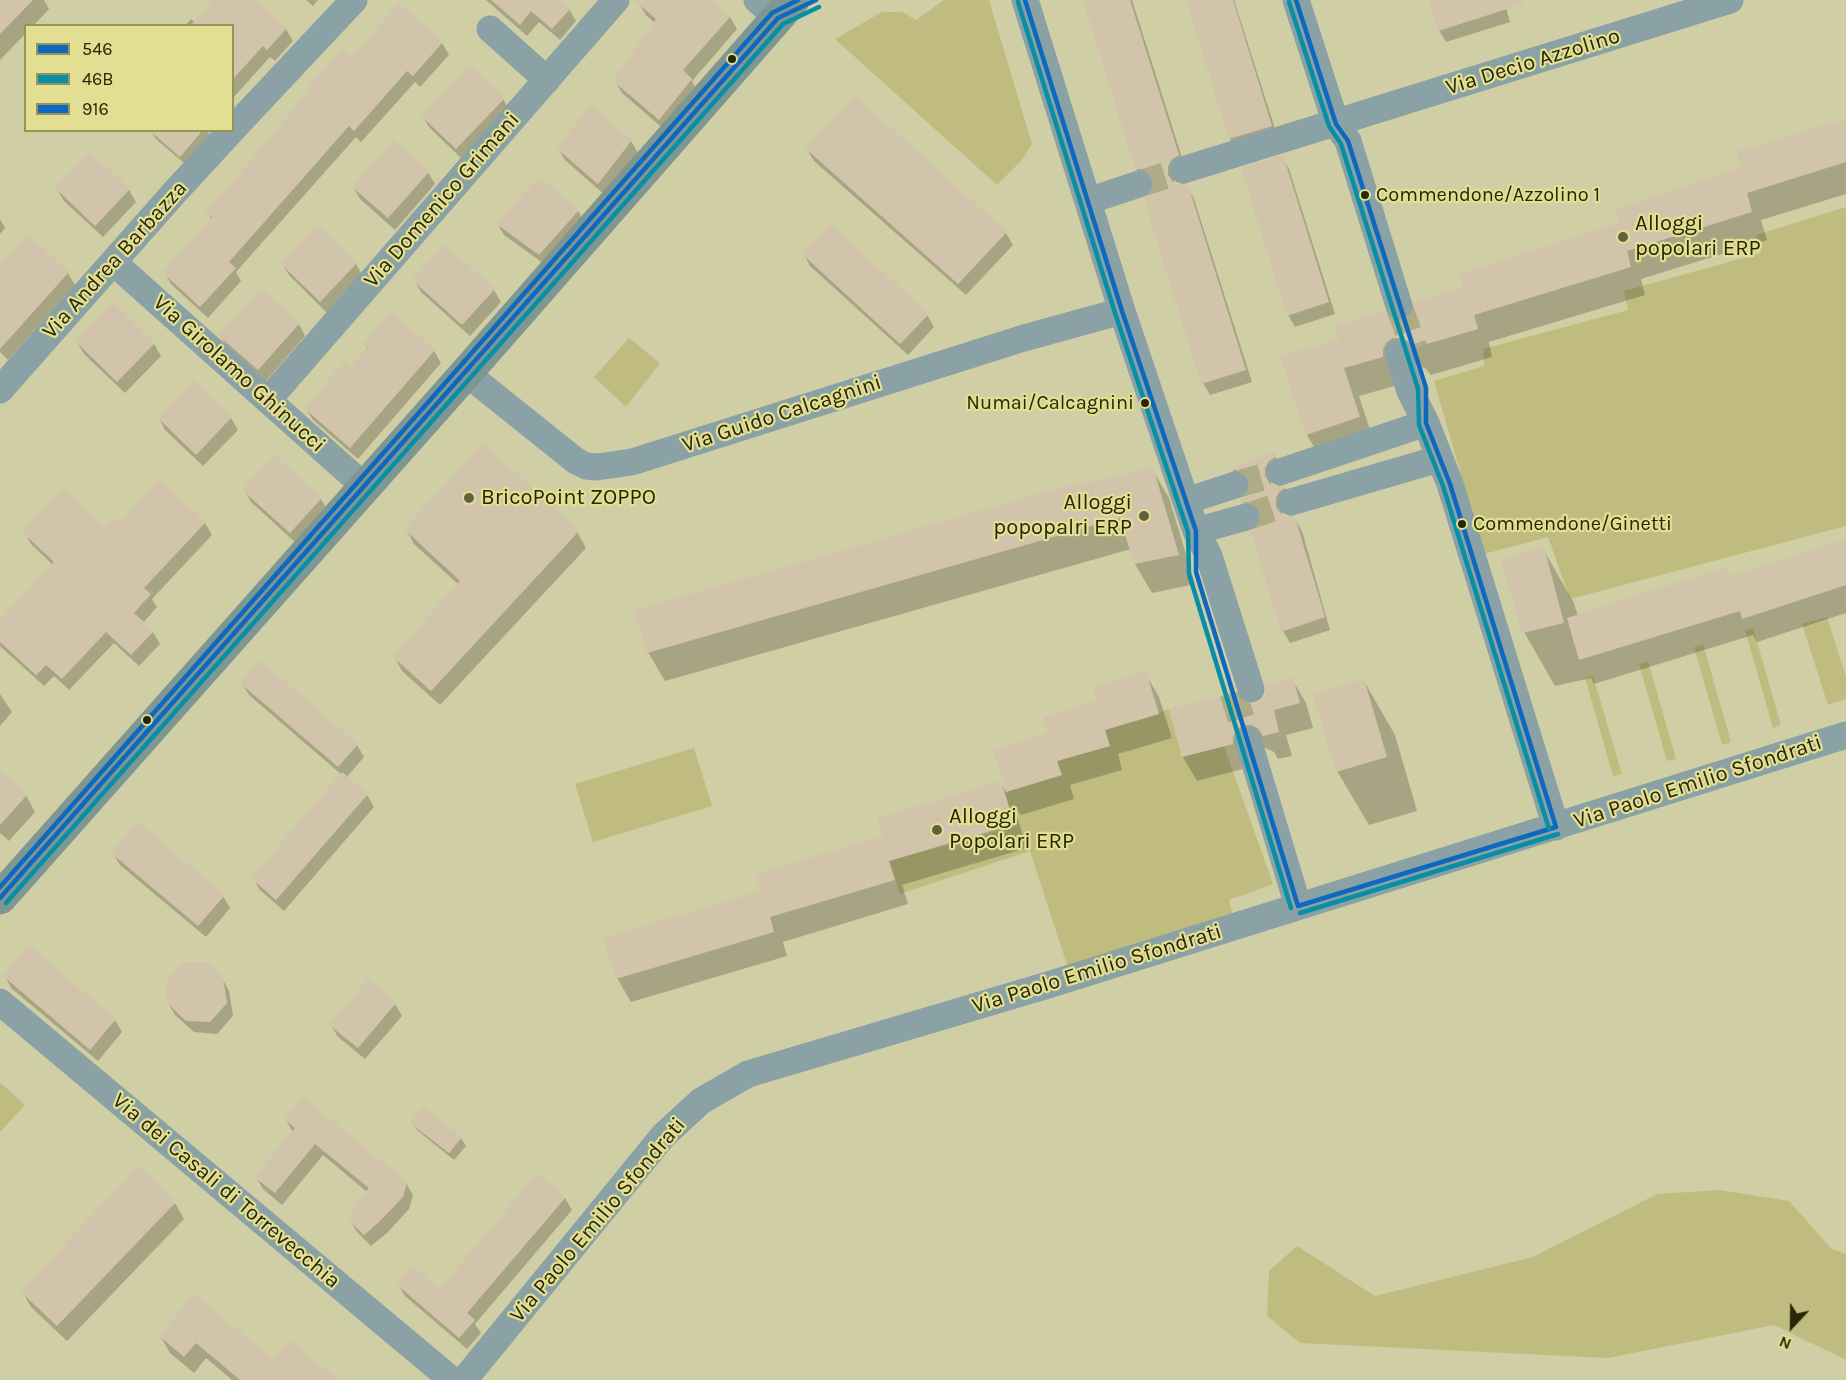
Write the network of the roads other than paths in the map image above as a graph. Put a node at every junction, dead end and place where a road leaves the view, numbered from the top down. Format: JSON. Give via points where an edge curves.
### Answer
{"nodes":[{"id":1,"x":354,"y":0,"type":"edge"},
{"id":2,"x":616,"y":0,"type":"edge"},
{"id":3,"x":816,"y":0,"type":"edge"},
{"id":4,"x":1025,"y":0,"type":"edge"},
{"id":5,"x":1296,"y":0,"type":"edge"},
{"id":6,"x":1730,"y":0,"type":"edge"},
{"id":7,"x":776,"y":6,"type":"edge"},
{"id":8,"x":490,"y":29,"type":"dead end"},
{"id":9,"x":547,"y":80,"type":"junction"},
{"id":10,"x":1336,"y":124,"type":"junction"},
{"id":11,"x":234,"y":128,"type":"edge"},
{"id":12,"x":230,"y":132,"type":"edge"},
{"id":13,"x":1184,"y":170,"type":"tunnel mouth"},
{"id":14,"x":1139,"y":184,"type":"tunnel mouth"},
{"id":15,"x":1088,"y":201,"type":"junction"},
{"id":16,"x":113,"y":262,"type":"junction"},
{"id":17,"x":1391,"y":309,"type":"tunnel mouth"},
{"id":18,"x":1122,"y":310,"type":"junction"},
{"id":19,"x":1406,"y":350,"type":"tunnel mouth"},
{"id":20,"x":466,"y":373,"type":"junction"},
{"id":21,"x":0,"y":390,"type":"edge"},
{"id":22,"x":268,"y":400,"type":"junction"},
{"id":23,"x":1426,"y":423,"type":"junction"},
{"id":24,"x":1439,"y":459,"type":"junction"},
{"id":25,"x":1280,"y":472,"type":"tunnel mouth"},
{"id":26,"x":1235,"y":485,"type":"tunnel mouth"},
{"id":27,"x":364,"y":486,"type":"junction"},
{"id":28,"x":1186,"y":501,"type":"junction"},
{"id":29,"x":1291,"y":502,"type":"tunnel mouth"},
{"id":30,"x":1246,"y":517,"type":"tunnel mouth"},
{"id":31,"x":1196,"y":531,"type":"junction"},
{"id":32,"x":1242,"y":691,"type":"tunnel mouth"},
{"id":33,"x":1846,"y":735,"type":"edge"},
{"id":34,"x":1257,"y":738,"type":"tunnel mouth"},
{"id":35,"x":1556,"y":827,"type":"junction"},
{"id":36,"x":0,"y":898,"type":"edge"},
{"id":37,"x":1307,"y":903,"type":"junction"},
{"id":38,"x":0,"y":1002,"type":"edge"},
{"id":39,"x":452,"y":1380,"type":"edge"},
{"id":40,"x":464,"y":1380,"type":"edge"}],
"edges":[{"from":1,"to":11,"type":"street","name":"Via Andrea Barbazza"},
{"from":2,"to":9,"type":"street","name":"Via Domenico Grimani"},
{"from":3,"to":7,"type":"main road"},
{"from":4,"to":15,"type":"street"},
{"from":5,"to":10,"type":"street"},
{"from":6,"to":10,"type":"street","name":"Via Decio Azzolino"},
{"from":7,"to":20,"type":"main road"},
{"from":8,"to":9,"type":"street"},
{"from":9,"to":22,"type":"street","name":"Via Domenico Grimani"},
{"from":10,"to":13,"type":"street","name":"Via Decio Azzolino"},
{"from":10,"to":17,"type":"street","via":[[1348,141]]},
{"from":12,"to":16,"type":"street","name":"Via Andrea Barbazza"},
{"from":14,"to":15,"type":"street"},
{"from":15,"to":18,"type":"street"},
{"from":16,"to":21,"type":"street","name":"Via Andrea Barbazza"},
{"from":16,"to":22,"type":"street","name":"Via Girolamo Ghinucci"},
{"from":18,"to":20,"type":"street","name":"Via Guido Calcagnini","via":[[632,462],[607,466],[586,466],[567,456]]},
{"from":18,"to":28,"type":"street"},
{"from":19,"to":23,"type":"street","via":[[1410,390]]},
{"from":20,"to":27,"type":"main road"},
{"from":22,"to":27,"type":"street","name":"Via Girolamo Ghinucci"},
{"from":23,"to":24,"type":"street"},
{"from":23,"to":25,"type":"street"},
{"from":24,"to":29,"type":"street"},
{"from":24,"to":35,"type":"street"},
{"from":26,"to":28,"type":"street"},
{"from":27,"to":36,"type":"main road"},
{"from":28,"to":31,"type":"street"},
{"from":30,"to":31,"type":"street"},
{"from":31,"to":32,"type":"street","via":[[1209,556]]},
{"from":33,"to":35,"type":"street","name":"Via Paolo Emilio Sfondrati"},
{"from":34,"to":37,"type":"street"},
{"from":35,"to":37,"type":"street","name":"Via Paolo Emilio Sfondrati"},
{"from":37,"to":40,"type":"street","name":"Via Paolo Emilio Sfondrati","via":[[748,1074],[701,1101],[663,1136]]},
{"from":38,"to":39,"type":"street","name":"Via dei Casali di Torrevecchia"}]}
